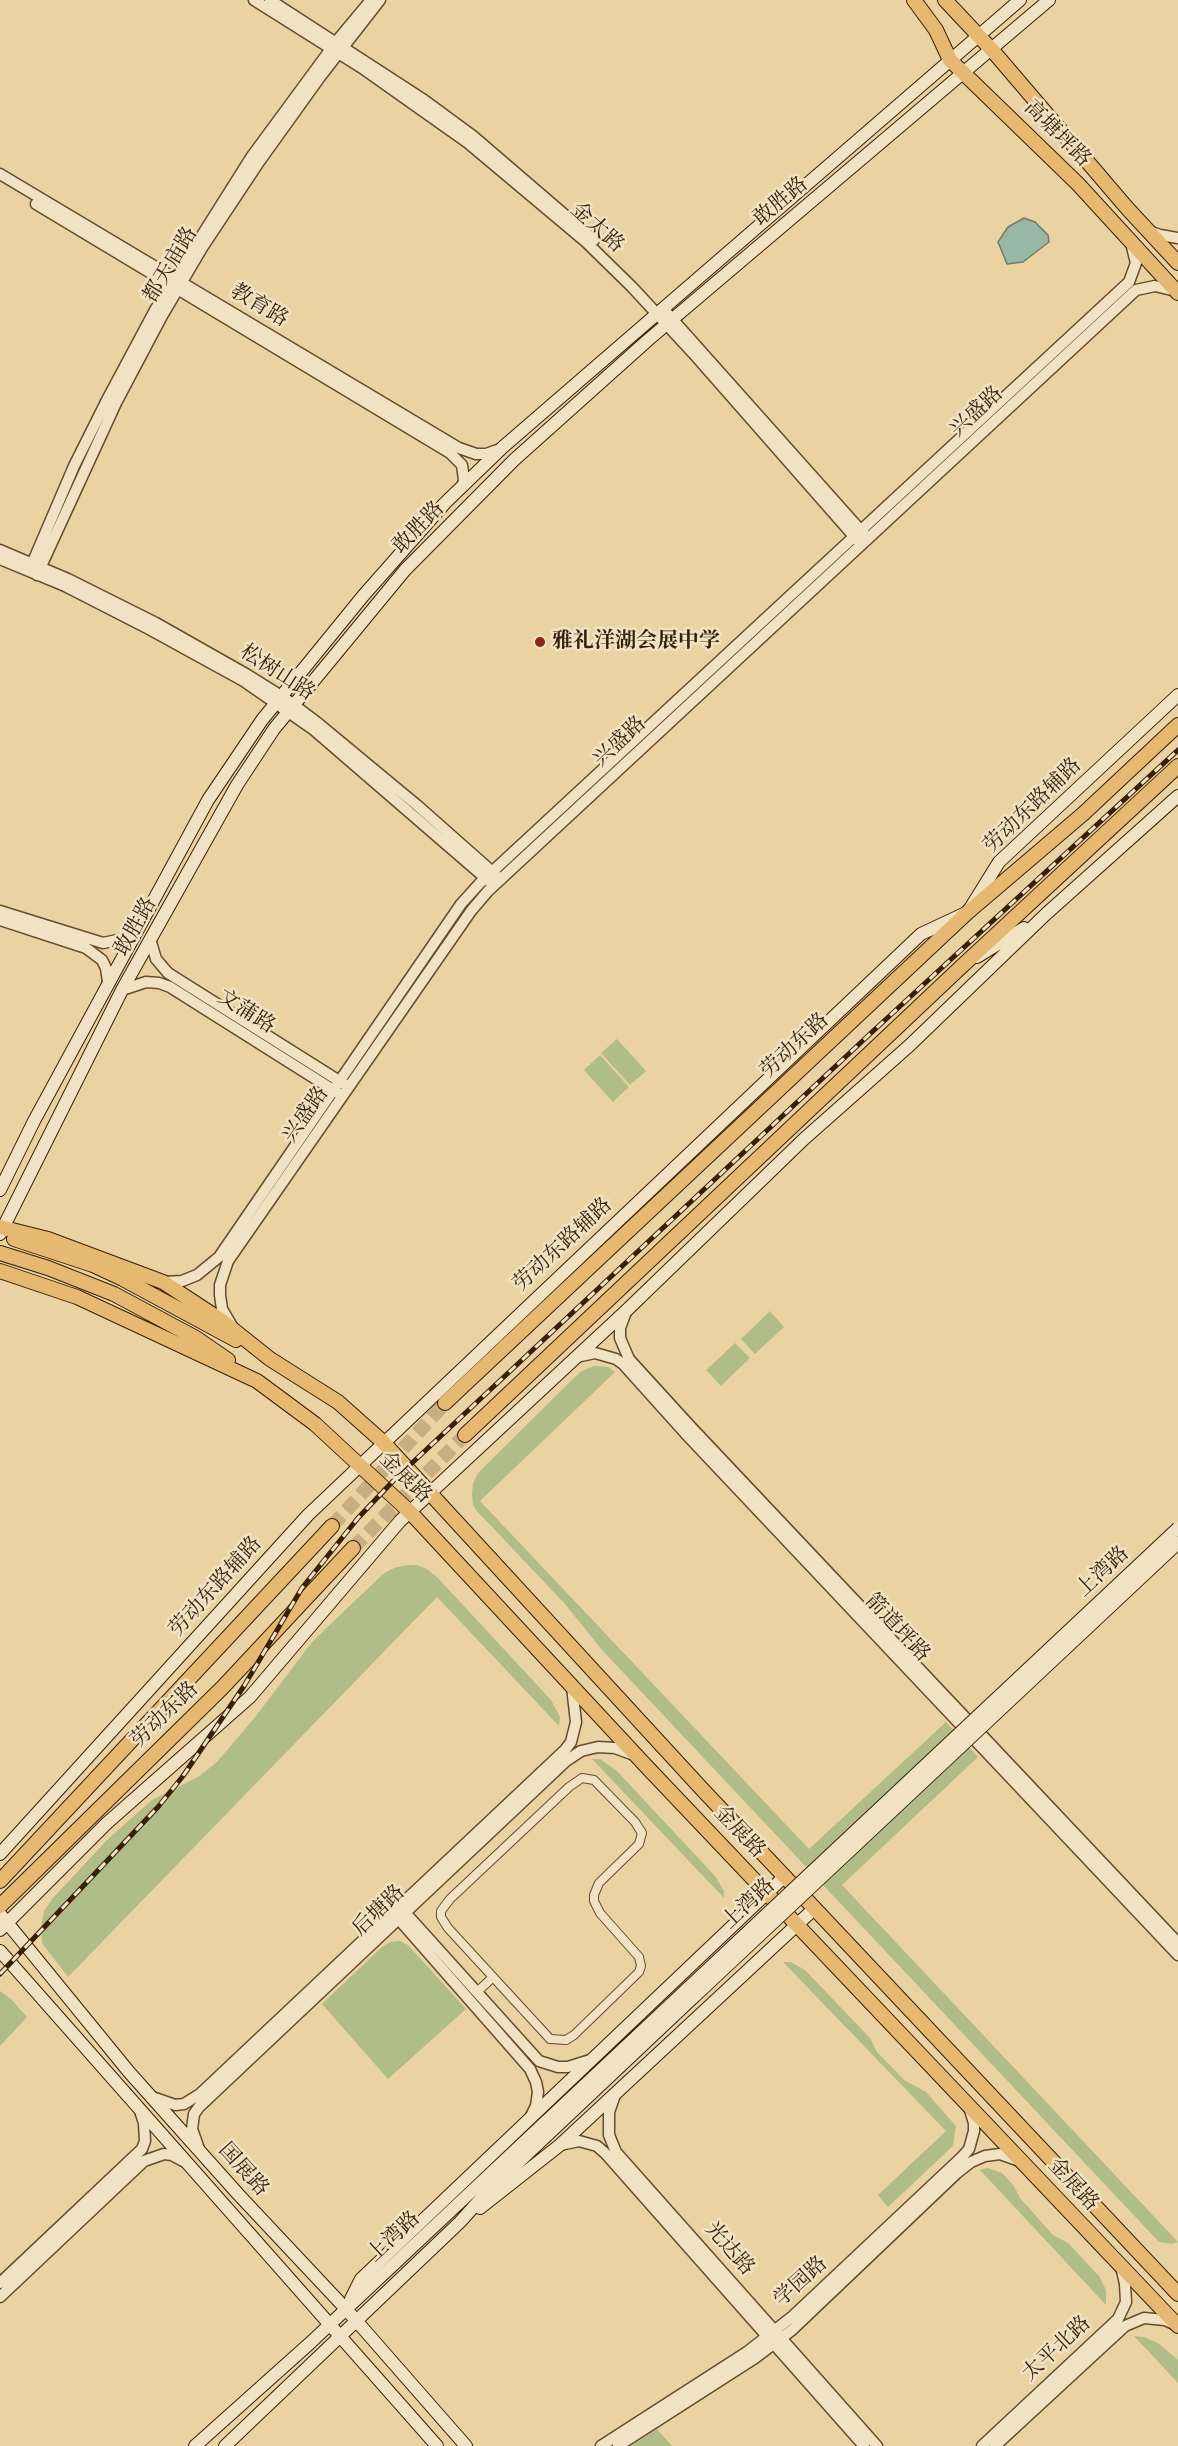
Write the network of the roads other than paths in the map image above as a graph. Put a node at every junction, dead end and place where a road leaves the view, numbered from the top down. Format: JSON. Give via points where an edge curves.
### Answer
{"nodes":[{"id":1,"x":254,"y":0,"type":"edge"},
{"id":2,"x":270,"y":0,"type":"edge"},
{"id":3,"x":371,"y":0,"type":"edge"},
{"id":4,"x":381,"y":0,"type":"edge"},
{"id":5,"x":914,"y":0,"type":"edge"},
{"id":6,"x":945,"y":0,"type":"edge"},
{"id":7,"x":1020,"y":0,"type":"edge"},
{"id":8,"x":1049,"y":0,"type":"edge"},
{"id":9,"x":978,"y":36,"type":"junction"},
{"id":10,"x":337,"y":48,"type":"junction"},
{"id":11,"x":992,"y":50,"type":"junction"},
{"id":12,"x":950,"y":60,"type":"junction"},
{"id":13,"x":965,"y":73,"type":"junction"},
{"id":14,"x":0,"y":174,"type":"edge"},
{"id":15,"x":0,"y":182,"type":"edge"},
{"id":16,"x":1147,"y":230,"type":"junction"},
{"id":17,"x":1178,"y":238,"type":"edge"},
{"id":18,"x":1131,"y":243,"type":"junction"},
{"id":19,"x":1178,"y":263,"type":"edge"},
{"id":20,"x":176,"y":284,"type":"junction"},
{"id":21,"x":1177,"y":292,"type":"edge"},
{"id":22,"x":659,"y":311,"type":"junction"},
{"id":23,"x":669,"y":322,"type":"junction"},
{"id":24,"x":503,"y":447,"type":"junction"},
{"id":25,"x":462,"y":487,"type":"junction"},
{"id":26,"x":861,"y":538,"type":"junction"},
{"id":27,"x":0,"y":550,"type":"edge"},
{"id":28,"x":0,"y":559,"type":"edge"},
{"id":29,"x":35,"y":569,"type":"junction"},
{"id":30,"x":1178,"y":695,"type":"edge"},
{"id":31,"x":279,"y":700,"type":"junction"},
{"id":32,"x":291,"y":708,"type":"junction"},
{"id":33,"x":1178,"y":724,"type":"edge"},
{"id":34,"x":1178,"y":766,"type":"edge"},
{"id":35,"x":1178,"y":796,"type":"edge"},
{"id":36,"x":488,"y":875,"type":"junction"},
{"id":37,"x":497,"y":883,"type":"junction"},
{"id":38,"x":0,"y":911,"type":"edge"},
{"id":39,"x":968,"y":912,"type":"junction"},
{"id":40,"x":1046,"y":914,"type":"junction"},
{"id":41,"x":0,"y":920,"type":"edge"},
{"id":42,"x":136,"y":931,"type":"junction"},
{"id":43,"x":151,"y":942,"type":"junction"},
{"id":44,"x":961,"y":967,"type":"junction"},
{"id":45,"x":108,"y":982,"type":"junction"},
{"id":46,"x":122,"y":990,"type":"junction"},
{"id":47,"x":341,"y":1089,"type":"junction"},
{"id":48,"x":0,"y":1190,"type":"edge"},
{"id":49,"x":1,"y":1231,"type":"edge"},
{"id":50,"x":0,"y":1253,"type":"edge"},
{"id":51,"x":0,"y":1271,"type":"edge"},
{"id":52,"x":163,"y":1282,"type":"junction"},
{"id":53,"x":627,"y":1310,"type":"junction"},
{"id":54,"x":235,"y":1332,"type":"junction"},
{"id":55,"x":576,"y":1357,"type":"junction"},
{"id":56,"x":270,"y":1359,"type":"junction"},
{"id":57,"x":257,"y":1381,"type":"junction"},
{"id":58,"x":444,"y":1403,"type":"tunnel mouth"},
{"id":59,"x":465,"y":1435,"type":"tunnel mouth"},
{"id":60,"x":383,"y":1443,"type":"junction"},
{"id":61,"x":360,"y":1464,"type":"junction"},
{"id":62,"x":431,"y":1493,"type":"junction"},
{"id":63,"x":410,"y":1512,"type":"junction"},
{"id":64,"x":332,"y":1526,"type":"tunnel mouth"},
{"id":65,"x":1178,"y":1528,"type":"edge"},
{"id":66,"x":1178,"y":1543,"type":"edge"},
{"id":67,"x":353,"y":1548,"type":"tunnel mouth"},
{"id":68,"x":572,"y":1686,"type":"junction"},
{"id":69,"x":639,"y":1757,"type":"junction"},
{"id":70,"x":0,"y":1854,"type":"edge"},
{"id":71,"x":785,"y":1876,"type":"junction"},
{"id":72,"x":0,"y":1881,"type":"edge"},
{"id":73,"x":768,"y":1893,"type":"junction"},
{"id":74,"x":0,"y":1906,"type":"edge"},
{"id":75,"x":815,"y":1908,"type":"junction"},
{"id":76,"x":399,"y":1913,"type":"junction"},
{"id":77,"x":3,"y":1921,"type":"edge"},
{"id":78,"x":798,"y":1924,"type":"junction"},
{"id":79,"x":1178,"y":1943,"type":"edge"},
{"id":80,"x":0,"y":1952,"type":"edge"},
{"id":81,"x":1178,"y":1954,"type":"edge"},
{"id":82,"x":493,"y":1977,"type":"junction"},
{"id":83,"x":693,"y":1990,"type":"junction"},
{"id":84,"x":477,"y":1992,"type":"junction"},
{"id":85,"x":592,"y":2059,"type":"junction"},
{"id":86,"x":615,"y":2093,"type":"junction"},
{"id":87,"x":150,"y":2096,"type":"junction"},
{"id":88,"x":968,"y":2104,"type":"junction"},
{"id":89,"x":138,"y":2108,"type":"junction"},
{"id":90,"x":529,"y":2120,"type":"junction"},
{"id":91,"x":560,"y":2145,"type":"junction"},
{"id":92,"x":203,"y":2155,"type":"junction"},
{"id":93,"x":1025,"y":2165,"type":"junction"},
{"id":94,"x":190,"y":2166,"type":"junction"},
{"id":95,"x":460,"y":2222,"type":"junction"},
{"id":96,"x":1121,"y":2266,"type":"junction"},
{"id":97,"x":0,"y":2283,"type":"edge"},
{"id":98,"x":1178,"y":2294,"type":"edge"},
{"id":99,"x":0,"y":2297,"type":"edge"},
{"id":100,"x":346,"y":2309,"type":"junction"},
{"id":101,"x":356,"y":2321,"type":"junction"},
{"id":102,"x":329,"y":2324,"type":"junction"},
{"id":103,"x":1178,"y":2326,"type":"edge"},
{"id":104,"x":340,"y":2336,"type":"junction"},
{"id":105,"x":775,"y":2338,"type":"junction"},
{"id":106,"x":195,"y":2446,"type":"edge"},
{"id":107,"x":225,"y":2446,"type":"edge"},
{"id":108,"x":437,"y":2446,"type":"edge"},
{"id":109,"x":466,"y":2446,"type":"edge"},
{"id":110,"x":601,"y":2446,"type":"edge"},
{"id":111,"x":618,"y":2446,"type":"edge"},
{"id":112,"x":864,"y":2446,"type":"edge"},
{"id":113,"x":877,"y":2446,"type":"edge"},
{"id":114,"x":982,"y":2446,"type":"edge"},
{"id":115,"x":995,"y":2446,"type":"edge"}],
"edges":[{"from":1,"to":10,"type":"street","name":"金太路"},
{"from":2,"to":10,"type":"street","name":"金太路"},
{"from":3,"to":10,"type":"street","name":"都天庙路"},
{"from":4,"to":10,"type":"street","name":"都天庙路"},
{"from":5,"to":12,"type":"main road","name":"高塘坪路","via":[[936,30]]},
{"from":6,"to":9,"type":"main road","name":"高塘坪路"},
{"from":7,"to":9,"type":"main road","name":"敢胜路"},
{"from":8,"to":11,"type":"main road","name":"敢胜路"},
{"from":9,"to":11,"type":"main road","name":"高塘坪路"},
{"from":9,"to":12,"type":"main road","name":"敢胜路"},
{"from":10,"to":20,"type":"street","name":"都天庙路"},
{"from":10,"to":22,"type":"street","name":"金太路","via":[[424,100],[473,136],[590,237]]},
{"from":11,"to":13,"type":"main road","name":"敢胜路"},
{"from":11,"to":16,"type":"main road","name":"高塘坪路"},
{"from":12,"to":13,"type":"main road","name":"高塘坪路"},
{"from":12,"to":22,"type":"main road","name":"敢胜路"},
{"from":13,"to":18,"type":"main road","name":"高塘坪路","via":[[1078,184]]},
{"from":13,"to":23,"type":"main road","name":"敢胜路"},
{"from":14,"to":20,"type":"street","name":"教育路"},
{"from":15,"to":20,"type":"street","name":"教育路"},
{"from":16,"to":17,"type":"street"},
{"from":16,"to":19,"type":"main road","name":"高塘坪路"},
{"from":18,"to":21,"type":"main road","name":"高塘坪路"},
{"from":18,"to":26,"type":"street","name":"兴盛路","via":[[1136,263],[1129,282]]},
{"from":20,"to":24,"type":"street","name":"教育路","via":[[468,453],[486,454]]},
{"from":20,"to":25,"type":"street","name":"教育路","via":[[450,453],[462,465]]},
{"from":20,"to":29,"type":"street","name":"都天庙路"},
{"from":21,"to":26,"type":"street","name":"兴盛路","via":[[1155,286],[1136,290]]},
{"from":22,"to":23,"type":"street","name":"金太路"},
{"from":22,"to":24,"type":"main road","name":"敢胜路"},
{"from":23,"to":26,"type":"street","name":"金太路"},
{"from":23,"to":32,"type":"main road","name":"敢胜路","via":[[514,460],[405,570]]},
{"from":24,"to":25,"type":"main road","name":"敢胜路"},
{"from":25,"to":31,"type":"main road","name":"敢胜路","via":[[363,596]]},
{"from":26,"to":36,"type":"street","name":"兴盛路"},
{"from":26,"to":37,"type":"street","name":"兴盛路"},
{"from":27,"to":29,"type":"street","name":"松树山路"},
{"from":28,"to":29,"type":"street","name":"松树山路"},
{"from":29,"to":31,"type":"street","name":"松树山路","via":[[156,623],[246,674]]},
{"from":30,"to":39,"type":"main road","name":"劳动东路辅路","via":[[999,862]]},
{"from":31,"to":32,"type":"street","name":"松树山路"},
{"from":31,"to":42,"type":"main road","name":"敢胜路","via":[[208,800]]},
{"from":32,"to":36,"type":"street","name":"松树山路"},
{"from":32,"to":43,"type":"main road","name":"敢胜路","via":[[237,785]]},
{"from":33,"to":39,"type":"main road","name":"劳动东路","via":[[1083,814]]},
{"from":34,"to":44,"type":"main road"},
{"from":35,"to":40,"type":"main road"},
{"from":36,"to":37,"type":"street","name":"松树山路"},
{"from":36,"to":47,"type":"street","name":"兴盛路","via":[[461,904]]},
{"from":37,"to":47,"type":"street","name":"兴盛路","via":[[471,911]]},
{"from":38,"to":42,"type":"street","via":[[103,943]]},
{"from":39,"to":58,"type":"main road","name":"劳动东路"},
{"from":39,"to":60,"type":"main road","name":"劳动东路辅路","via":[[921,934]]},
{"from":40,"to":44,"type":"main road"},
{"from":40,"to":53,"type":"main road"},
{"from":41,"to":45,"type":"street","via":[[86,948],[102,960]]},
{"from":42,"to":45,"type":"main road","name":"敢胜路"},
{"from":43,"to":46,"type":"main road","name":"敢胜路"},
{"from":43,"to":47,"type":"street","name":"文蒲路","via":[[156,959],[168,973]]},
{"from":44,"to":59,"type":"main road"},
{"from":45,"to":48,"type":"main road","name":"敢胜路"},
{"from":46,"to":47,"type":"street","name":"文蒲路","via":[[146,982],[170,987]]},
{"from":46,"to":49,"type":"main road","name":"敢胜路"},
{"from":47,"to":52,"type":"street","name":"兴盛路","via":[[219,1257],[197,1275]]},
{"from":47,"to":54,"type":"street","name":"兴盛路","via":[[228,1261],[220,1295],[226,1318]]},
{"from":49,"to":52,"type":"main road","name":"金展路","via":[[57,1242]]},
{"from":49,"to":56,"type":"main road","name":"金展路","via":[[93,1265]]},
{"from":50,"to":57,"type":"main road","name":"金展路","via":[[114,1294],[196,1338]]},
{"from":51,"to":57,"type":"main road","name":"金展路","via":[[76,1297]]},
{"from":52,"to":54,"type":"main road","name":"金展路"},
{"from":53,"to":55,"type":"main road"},
{"from":53,"to":79,"type":"street","name":"箭道坪路","via":[[620,1338],[629,1359]]},
{"from":54,"to":56,"type":"main road","name":"金展路"},
{"from":55,"to":62,"type":"main road"},
{"from":55,"to":81,"type":"street","name":"箭道坪路","via":[[595,1353],[623,1364]]},
{"from":56,"to":60,"type":"main road","name":"金展路","via":[[338,1402]]},
{"from":57,"to":61,"type":"main road","name":"金展路"},
{"from":60,"to":61,"type":"main road","name":"劳动东路辅路"},
{"from":60,"to":62,"type":"main road","name":"金展路"},
{"from":61,"to":63,"type":"main road","name":"金展路"},
{"from":61,"to":70,"type":"main road","name":"劳动东路辅路","via":[[308,1515]]},
{"from":62,"to":63,"type":"main road"},
{"from":62,"to":71,"type":"main road","name":"金展路"},
{"from":63,"to":68,"type":"main road","name":"金展路"},
{"from":63,"to":77,"type":"main road","via":[[250,1697]]},
{"from":64,"to":72,"type":"main road","name":"劳动东路"},
{"from":65,"to":83,"type":"main road","name":"上湾路","bridge":true},
{"from":66,"to":83,"type":"main road","name":"上湾路","bridge":true},
{"from":67,"to":74,"type":"main road","name":"劳动东路","via":[[223,1687]]},
{"from":68,"to":69,"type":"main road","name":"金展路"},
{"from":68,"to":76,"type":"street","name":"后塘路","via":[[576,1722],[565,1750]]},
{"from":69,"to":73,"type":"main road","name":"金展路"},
{"from":69,"to":76,"type":"street","name":"后塘路","via":[[625,1750],[598,1747],[573,1755]]},
{"from":71,"to":73,"type":"main road","name":"上湾路"},
{"from":71,"to":75,"type":"main road","name":"金展路"},
{"from":73,"to":78,"type":"main road","name":"金展路"},
{"from":73,"to":85,"type":"main road","name":"上湾路"},
{"from":75,"to":78,"type":"main road","name":"上湾路"},
{"from":75,"to":98,"type":"main road","name":"金展路"},
{"from":76,"to":84,"type":"street"},
{"from":76,"to":87,"type":"street","name":"后塘路","via":[[193,2100],[175,2105]]},
{"from":76,"to":90,"type":"street","via":[[530,2069],[538,2092]]},
{"from":76,"to":92,"type":"street","name":"后塘路","via":[[194,2114],[192,2129]]},
{"from":77,"to":87,"type":"main road","name":"国展路"},
{"from":78,"to":86,"type":"main road","name":"上湾路"},
{"from":78,"to":88,"type":"main road","name":"金展路"},
{"from":80,"to":89,"type":"main road","name":"国展路"},
{"from":82,"to":82,"type":"street","via":[[544,2033],[557,2041],[574,2036],[639,1972],[639,1957],[596,1907],[594,1895],[599,1883],[639,1844],[642,1833],[594,1780],[582,1778],[569,1787],[441,1911],[448,1928]]},
{"from":82,"to":84,"type":"street"},
{"from":83,"to":95,"type":"main road","name":"上湾路"},
{"from":83,"to":100,"type":"main road","name":"上湾路"},
{"from":84,"to":85,"type":"street","via":[[539,2061],[568,2067]]},
{"from":85,"to":90,"type":"main road","name":"上湾路"},
{"from":86,"to":91,"type":"main road","name":"上湾路"},
{"from":86,"to":105,"type":"street","name":"光达路","via":[[608,2120],[616,2152]]},
{"from":87,"to":92,"type":"main road","name":"国展路"},
{"from":88,"to":93,"type":"main road","name":"金展路"},
{"from":88,"to":105,"type":"street","name":"学园路","via":[[974,2123],[969,2149]]},
{"from":89,"to":94,"type":"main road","name":"国展路"},
{"from":89,"to":97,"type":"street","via":[[144,2123],[142,2149]]},
{"from":90,"to":100,"type":"main road","name":"上湾路","via":[[361,2279]]},
{"from":91,"to":95,"type":"main road","name":"上湾路"},
{"from":91,"to":105,"type":"street","name":"光达路","via":[[579,2141],[606,2153]]},
{"from":92,"to":100,"type":"main road","name":"国展路"},
{"from":93,"to":96,"type":"main road","name":"金展路"},
{"from":93,"to":105,"type":"street","name":"学园路","via":[[1007,2155],[978,2158]]},
{"from":94,"to":99,"type":"street","via":[[172,2155],[144,2160]]},
{"from":94,"to":102,"type":"main road","name":"国展路"},
{"from":95,"to":101,"type":"main road","name":"上湾路"},
{"from":96,"to":103,"type":"main road","name":"金展路"},
{"from":96,"to":114,"type":"street","name":"太平北路","via":[[1126,2302],[1118,2319]]},
{"from":100,"to":101,"type":"main road","name":"国展路"},
{"from":100,"to":102,"type":"main road","name":"上湾路"},
{"from":101,"to":104,"type":"main road","name":"上湾路"},
{"from":101,"to":109,"type":"main road","name":"国展路"},
{"from":102,"to":104,"type":"main road","name":"国展路"},
{"from":102,"to":106,"type":"main road","name":"上湾路"},
{"from":103,"to":115,"type":"street","name":"太平北路","via":[[1144,2318],[1125,2326]]},
{"from":104,"to":107,"type":"main road","name":"上湾路"},
{"from":104,"to":108,"type":"main road","name":"国展路"},
{"from":105,"to":110,"type":"street","name":"学园路"},
{"from":105,"to":111,"type":"street","name":"学园路"},
{"from":105,"to":112,"type":"street","name":"光达路"},
{"from":105,"to":113,"type":"street","name":"光达路"}]}
